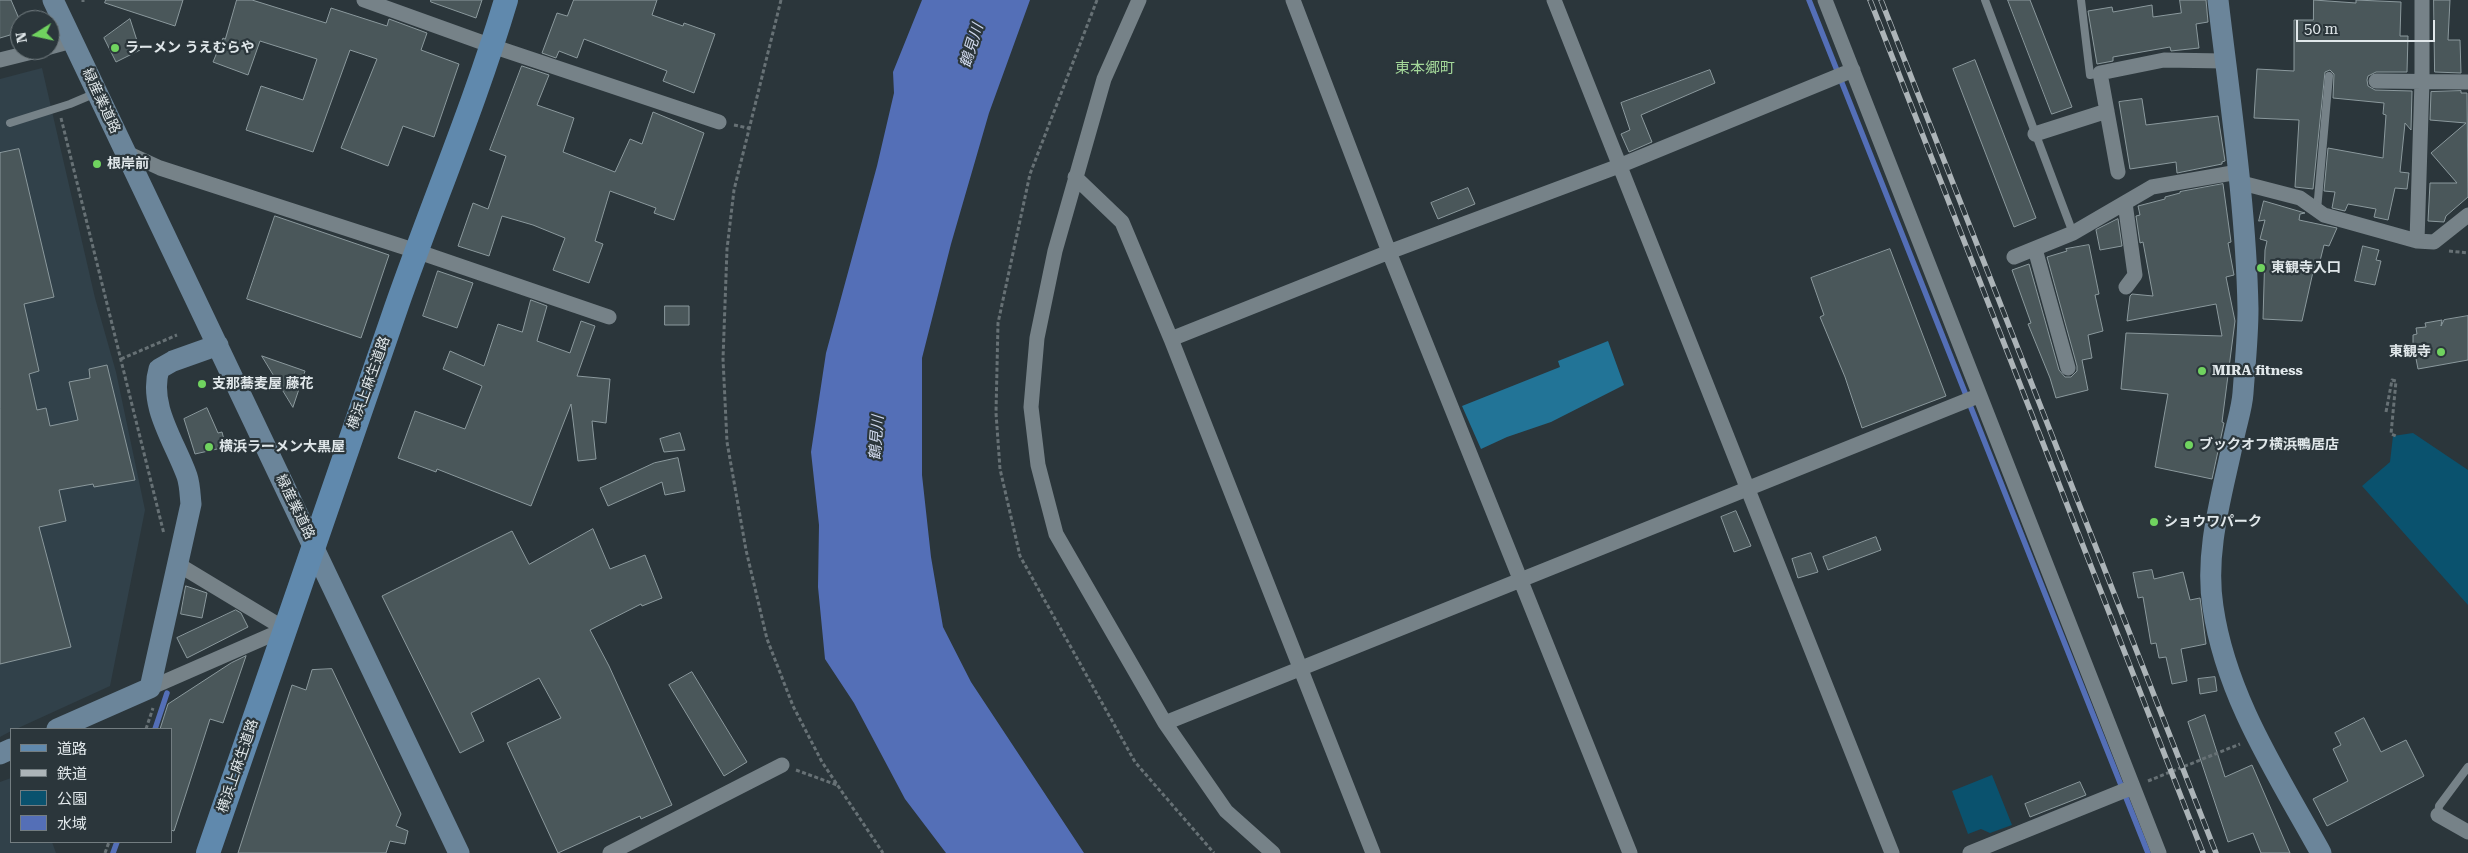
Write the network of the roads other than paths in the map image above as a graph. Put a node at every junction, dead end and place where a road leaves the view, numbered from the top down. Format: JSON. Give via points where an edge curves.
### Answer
{"nodes":[{"id":1,"x":53,"y":0,"type":"edge"},
{"id":2,"x":364,"y":0,"type":"edge"},
{"id":3,"x":506,"y":0,"type":"edge"},
{"id":4,"x":1139,"y":0,"type":"edge"},
{"id":5,"x":1293,"y":0,"type":"edge"},
{"id":6,"x":1554,"y":0,"type":"edge"},
{"id":7,"x":1825,"y":0,"type":"edge"},
{"id":8,"x":1984,"y":0,"type":"edge"},
{"id":9,"x":2081,"y":0,"type":"edge"},
{"id":10,"x":2218,"y":0,"type":"edge"},
{"id":11,"x":2422,"y":0,"type":"edge"},
{"id":12,"x":72,"y":41,"type":"junction"},
{"id":13,"x":60,"y":44,"type":"edge"},
{"id":14,"x":492,"y":46,"type":"junction"},
{"id":15,"x":2225,"y":61,"type":"junction"},
{"id":16,"x":2100,"y":73,"type":"junction"},
{"id":17,"x":1843,"y":74,"type":"junction"},
{"id":18,"x":2329,"y":76,"type":"dead end"},
{"id":19,"x":2376,"y":81,"type":"dead end"},
{"id":20,"x":2422,"y":81,"type":"junction"},
{"id":21,"x":2468,"y":82,"type":"edge"},
{"id":22,"x":97,"y":93,"type":"junction"},
{"id":23,"x":2107,"y":111,"type":"junction"},
{"id":24,"x":719,"y":122,"type":"dead end"},
{"id":25,"x":10,"y":123,"type":"dead end"},
{"id":26,"x":2036,"y":134,"type":"junction"},
{"id":27,"x":125,"y":152,"type":"junction"},
{"id":28,"x":1619,"y":166,"type":"junction"},
{"id":29,"x":2118,"y":172,"type":"dead end"},
{"id":30,"x":1075,"y":176,"type":"junction"},
{"id":31,"x":2238,"y":177,"type":"junction"},
{"id":32,"x":2125,"y":203,"type":"junction"},
{"id":33,"x":2317,"y":210,"type":"junction"},
{"id":34,"x":2468,"y":215,"type":"edge"},
{"id":35,"x":2073,"y":233,"type":"junction"},
{"id":36,"x":2417,"y":241,"type":"junction"},
{"id":37,"x":2035,"y":248,"type":"junction"},
{"id":38,"x":416,"y":251,"type":"junction"},
{"id":39,"x":1389,"y":252,"type":"junction"},
{"id":40,"x":2014,"y":257,"type":"dead end"},
{"id":41,"x":2126,"y":287,"type":"dead end"},
{"id":42,"x":609,"y":317,"type":"dead end"},
{"id":43,"x":1171,"y":339,"type":"junction"},
{"id":44,"x":218,"y":345,"type":"junction"},
{"id":45,"x":2068,"y":368,"type":"dead end"},
{"id":46,"x":1971,"y":399,"type":"junction"},
{"id":47,"x":1748,"y":488,"type":"junction"},
{"id":48,"x":312,"y":544,"type":"junction"},
{"id":49,"x":179,"y":565,"type":"junction"},
{"id":50,"x":1519,"y":580,"type":"junction"},
{"id":51,"x":285,"y":629,"type":"junction"},
{"id":52,"x":1300,"y":669,"type":"junction"},
{"id":53,"x":150,"y":688,"type":"junction"},
{"id":54,"x":1165,"y":723,"type":"junction"},
{"id":55,"x":59,"y":728,"type":"edge"},
{"id":56,"x":782,"y":765,"type":"road end"},
{"id":57,"x":2468,"y":766,"type":"edge"},
{"id":58,"x":2132,"y":787,"type":"junction"},
{"id":59,"x":2438,"y":815,"type":"joint"},
{"id":60,"x":2468,"y":832,"type":"edge"},
{"id":61,"x":208,"y":853,"type":"edge"},
{"id":62,"x":459,"y":853,"type":"edge"},
{"id":63,"x":610,"y":853,"type":"edge"},
{"id":64,"x":1273,"y":853,"type":"edge"},
{"id":65,"x":1373,"y":853,"type":"edge"},
{"id":66,"x":1630,"y":853,"type":"edge"},
{"id":67,"x":1892,"y":853,"type":"edge"},
{"id":68,"x":1970,"y":853,"type":"edge"},
{"id":69,"x":2159,"y":853,"type":"edge"},
{"id":70,"x":2321,"y":853,"type":"edge"}],
"edges":[{"from":1,"to":12,"type":"street","name":"緑産業道路"},
{"from":2,"to":14,"type":"street"},
{"from":3,"to":14,"type":"main road","name":"横浜上麻生道路"},
{"from":4,"to":30,"type":"street","via":[[1104,79]]},
{"from":5,"to":39,"type":"street"},
{"from":6,"to":28,"type":"street"},
{"from":7,"to":17,"type":"street"},
{"from":8,"to":26,"type":"lane"},
{"from":9,"to":16,"type":"lane","via":[[2090,75]]},
{"from":10,"to":15,"type":"street"},
{"from":11,"to":20,"type":"street"},
{"from":12,"to":13,"type":"street"},
{"from":12,"to":22,"type":"street","name":"緑産業道路"},
{"from":14,"to":24,"type":"street"},
{"from":14,"to":38,"type":"main road","name":"横浜上麻生道路"},
{"from":15,"to":16,"type":"street","via":[[2164,60]]},
{"from":15,"to":31,"type":"street"},
{"from":16,"to":23,"type":"street"},
{"from":17,"to":28,"type":"street"},
{"from":17,"to":46,"type":"street"},
{"from":18,"to":33,"type":"lane"},
{"from":19,"to":20,"type":"street"},
{"from":20,"to":21,"type":"street"},
{"from":20,"to":36,"type":"street"},
{"from":22,"to":25,"type":"lane"},
{"from":22,"to":27,"type":"street","name":"緑産業道路"},
{"from":23,"to":26,"type":"street"},
{"from":23,"to":29,"type":"street"},
{"from":26,"to":35,"type":"lane"},
{"from":27,"to":38,"type":"street","via":[[160,168]]},
{"from":27,"to":44,"type":"street","name":"緑産業道路"},
{"from":28,"to":39,"type":"street"},
{"from":28,"to":47,"type":"street"},
{"from":30,"to":43,"type":"street","via":[[1122,222]]},
{"from":30,"to":54,"type":"street","via":[[1055,250],[1037,338],[1031,407],[1038,465],[1056,534]]},
{"from":31,"to":32,"type":"street","via":[[2152,187]]},
{"from":31,"to":33,"type":"street","via":[[2300,198]]},
{"from":31,"to":70,"type":"street","via":[[2248,311],[2243,397],[2216,521],[2209,575],[2220,645],[2233,685],[2257,738]]},
{"from":32,"to":35,"type":"street"},
{"from":32,"to":41,"type":"street","via":[[2135,275]]},
{"from":33,"to":36,"type":"street","via":[[2324,215]]},
{"from":34,"to":36,"type":"street","via":[[2434,242]]},
{"from":35,"to":37,"type":"street"},
{"from":37,"to":40,"type":"street"},
{"from":37,"to":45,"type":"street"},
{"from":38,"to":42,"type":"street"},
{"from":38,"to":48,"type":"main road","name":"横浜上麻生道路"},
{"from":39,"to":43,"type":"street"},
{"from":39,"to":50,"type":"street"},
{"from":43,"to":52,"type":"street"},
{"from":44,"to":48,"type":"street","name":"緑産業道路"},
{"from":44,"to":49,"type":"street","via":[[173,361],[160,369],[155,383],[161,415],[188,478],[191,504]]},
{"from":46,"to":47,"type":"street"},
{"from":46,"to":58,"type":"street"},
{"from":47,"to":50,"type":"street"},
{"from":47,"to":67,"type":"street"},
{"from":48,"to":51,"type":"main road","name":"横浜上麻生道路"},
{"from":48,"to":62,"type":"street","name":"緑産業道路"},
{"from":49,"to":51,"type":"street"},
{"from":49,"to":53,"type":"street"},
{"from":50,"to":52,"type":"street"},
{"from":50,"to":66,"type":"street"},
{"from":51,"to":53,"type":"street"},
{"from":51,"to":61,"type":"main road","name":"横浜上麻生道路"},
{"from":52,"to":54,"type":"street"},
{"from":52,"to":65,"type":"street"},
{"from":53,"to":55,"type":"street"},
{"from":54,"to":64,"type":"street","via":[[1226,811]]},
{"from":56,"to":63,"type":"street"},
{"from":57,"to":59,"type":"lane","via":[[2439,806]]},
{"from":58,"to":68,"type":"street"},
{"from":58,"to":69,"type":"street"},
{"from":59,"to":60,"type":"street"}]}
